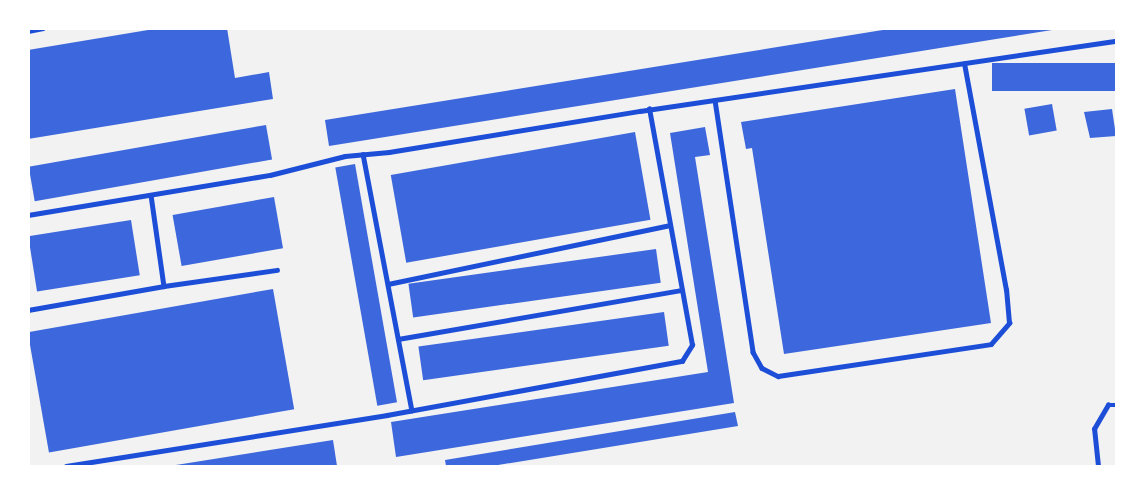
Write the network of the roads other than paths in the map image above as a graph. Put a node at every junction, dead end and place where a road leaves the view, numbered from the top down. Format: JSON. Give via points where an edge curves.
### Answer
{"nodes":[{"id":1,"x":43,"y":28,"type":"edge"},
{"id":2,"x":28,"y":31,"type":"edge"},
{"id":3,"x":1116,"y":40,"type":"edge"},
{"id":4,"x":964,"y":64,"type":"junction"},
{"id":5,"x":716,"y":100,"type":"junction"},
{"id":6,"x":649,"y":110,"type":"junction"},
{"id":7,"x":363,"y":154,"type":"junction"},
{"id":8,"x":151,"y":195,"type":"junction"},
{"id":9,"x":28,"y":215,"type":"edge"},
{"id":10,"x":670,"y":225,"type":"junction"},
{"id":11,"x":277,"y":270,"type":"dead end"},
{"id":12,"x":388,"y":284,"type":"junction"},
{"id":13,"x":164,"y":286,"type":"junction"},
{"id":14,"x":682,"y":290,"type":"junction"},
{"id":15,"x":28,"y":310,"type":"edge"},
{"id":16,"x":398,"y":339,"type":"junction"},
{"id":17,"x":1116,"y":405,"type":"edge"},
{"id":18,"x":412,"y":410,"type":"junction"},
{"id":19,"x":66,"y":466,"type":"edge"},
{"id":20,"x":1098,"y":466,"type":"edge"}],
"edges":[{"from":1,"to":2,"type":"lane"},
{"from":3,"to":4,"type":"lane"},
{"from":4,"to":5,"type":"lane"},
{"from":4,"to":5,"type":"lane","via":[[1009,323],[991,344],[778,376],[762,368],[753,352]]},
{"from":5,"to":6,"type":"lane"},
{"from":6,"to":7,"type":"lane"},
{"from":6,"to":10,"type":"lane"},
{"from":7,"to":8,"type":"lane"},
{"from":7,"to":12,"type":"lane"},
{"from":8,"to":9,"type":"lane"},
{"from":8,"to":13,"type":"lane"},
{"from":10,"to":12,"type":"lane"},
{"from":10,"to":14,"type":"lane"},
{"from":11,"to":13,"type":"lane"},
{"from":12,"to":16,"type":"lane"},
{"from":13,"to":15,"type":"lane"},
{"from":14,"to":16,"type":"lane"},
{"from":14,"to":18,"type":"lane","via":[[692,345],[682,361]]},
{"from":16,"to":18,"type":"lane"},
{"from":17,"to":20,"type":"lane","via":[[1108,405],[1094,429]]},
{"from":18,"to":19,"type":"lane"}]}
